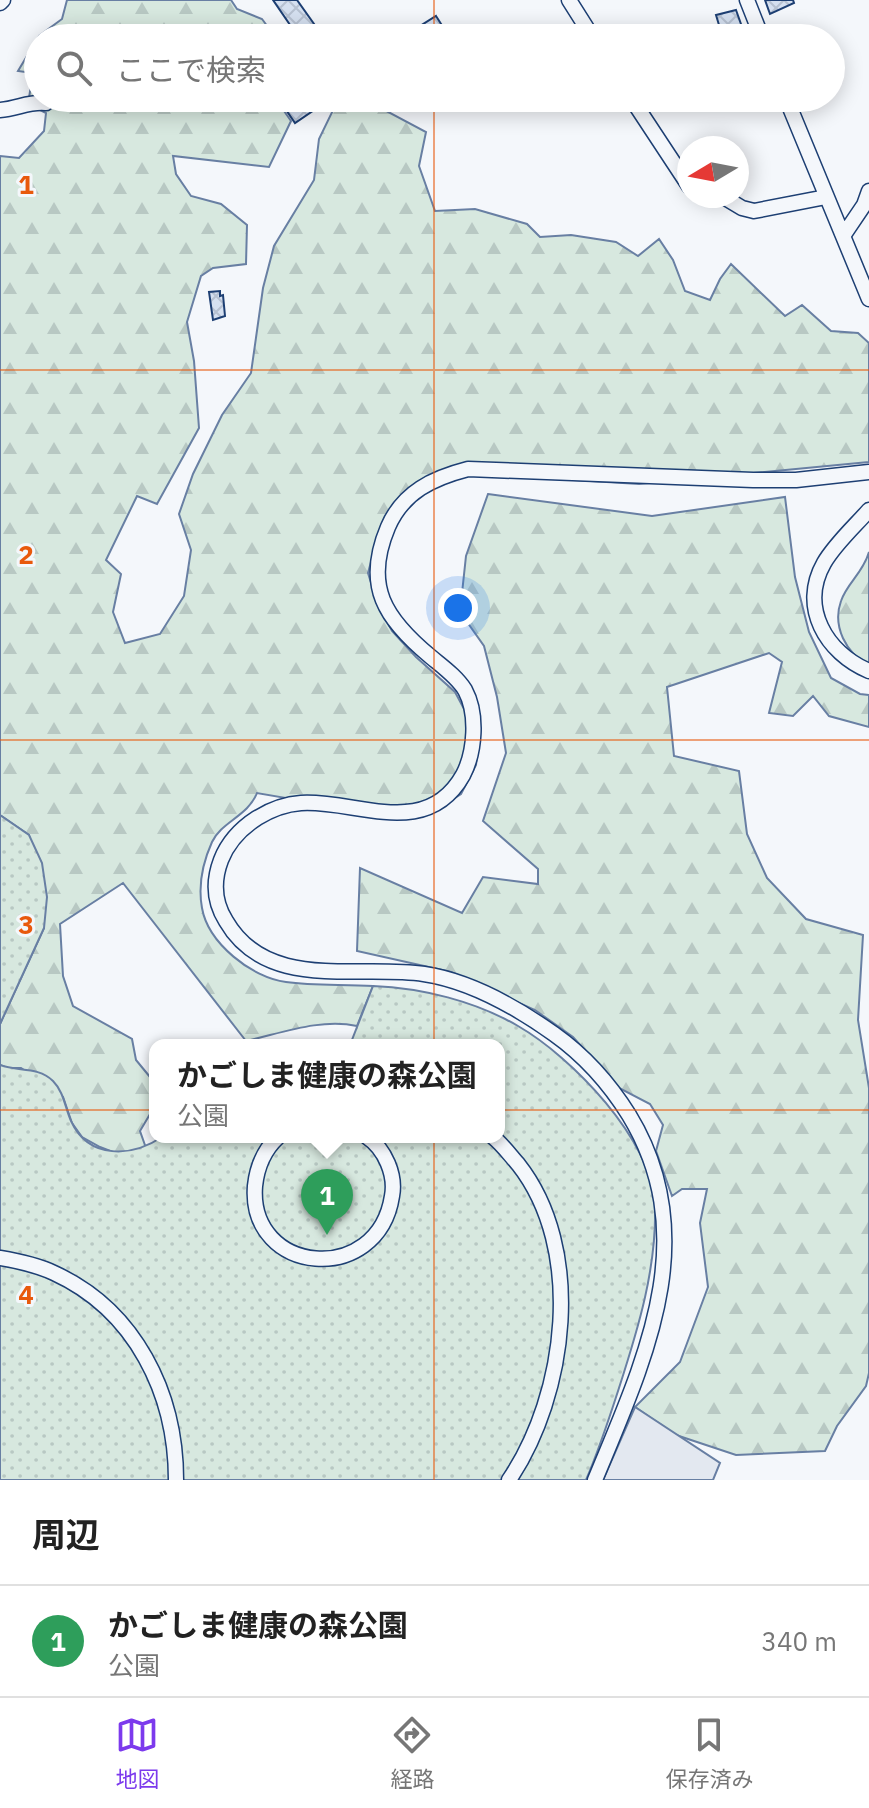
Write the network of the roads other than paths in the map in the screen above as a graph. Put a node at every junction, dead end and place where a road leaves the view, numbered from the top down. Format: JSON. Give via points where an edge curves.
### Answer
{"nodes":[{"id":1,"x":569,"y":0,"type":"edge"},
{"id":2,"x":747,"y":0,"type":"edge"},
{"id":3,"x":584,"y":24,"type":"edge"},
{"id":4,"x":756,"y":24,"type":"edge"},
{"id":5,"x":24,"y":105,"type":"edge"},
{"id":6,"x":0,"y":110,"type":"edge"},
{"id":7,"x":640,"y":112,"type":"edge"},
{"id":8,"x":792,"y":112,"type":"edge"},
{"id":9,"x":677,"y":168,"type":"edge"},
{"id":10,"x":826,"y":197,"type":"junction"},
{"id":11,"x":867,"y":200,"type":"edge"},
{"id":12,"x":742,"y":208,"type":"edge"},
{"id":13,"x":843,"y":236,"type":"junction"},
{"id":14,"x":869,"y":299,"type":"edge"},
{"id":15,"x":869,"y":472,"type":"edge"},
{"id":16,"x":869,"y":510,"type":"edge"},
{"id":17,"x":869,"y":671,"type":"edge"},
{"id":18,"x":273,"y":1143,"type":"edge"},
{"id":19,"x":372,"y":1143,"type":"edge"},
{"id":20,"x":498,"y":1143,"type":"edge"},
{"id":21,"x":0,"y":1258,"type":"edge"},
{"id":22,"x":176,"y":1480,"type":"edge"},
{"id":23,"x":509,"y":1480,"type":"edge"},
{"id":24,"x":595,"y":1480,"type":"edge"}],
"edges":[{"from":1,"to":3,"type":"street"},
{"from":2,"to":4,"type":"street"},
{"from":5,"to":6,"type":"street"},
{"from":7,"to":9,"type":"street"},
{"from":8,"to":10,"type":"street"},
{"from":10,"to":12,"type":"street","via":[[754,211]]},
{"from":10,"to":13,"type":"street"},
{"from":11,"to":13,"type":"street"},
{"from":13,"to":14,"type":"street"},
{"from":15,"to":24,"type":"street","via":[[796,480],[468,469],[427,482],[403,502],[390,522],[375,575],[392,618],[458,680],[470,700],[471,757],[464,773],[448,796],[419,809],[389,813],[302,802],[276,808],[239,832],[219,867],[219,908],[233,933],[254,952],[298,969],[429,975],[509,1005],[564,1041],[607,1082],[642,1137],[658,1180],[665,1227],[663,1280],[651,1333]]},
{"from":16,"to":17,"type":"street","via":[[825,561],[814,601],[816,622],[826,637]]},
{"from":18,"to":19,"type":"street","via":[[256,1177],[259,1215],[268,1232],[293,1254],[321,1259],[358,1251],[382,1227],[391,1207],[386,1158]]},
{"from":20,"to":23,"type":"street","via":[[531,1181],[545,1207],[560,1277],[558,1339],[547,1395]]},
{"from":21,"to":22,"type":"street","via":[[31,1264],[77,1286],[138,1343],[164,1399]]}]}
